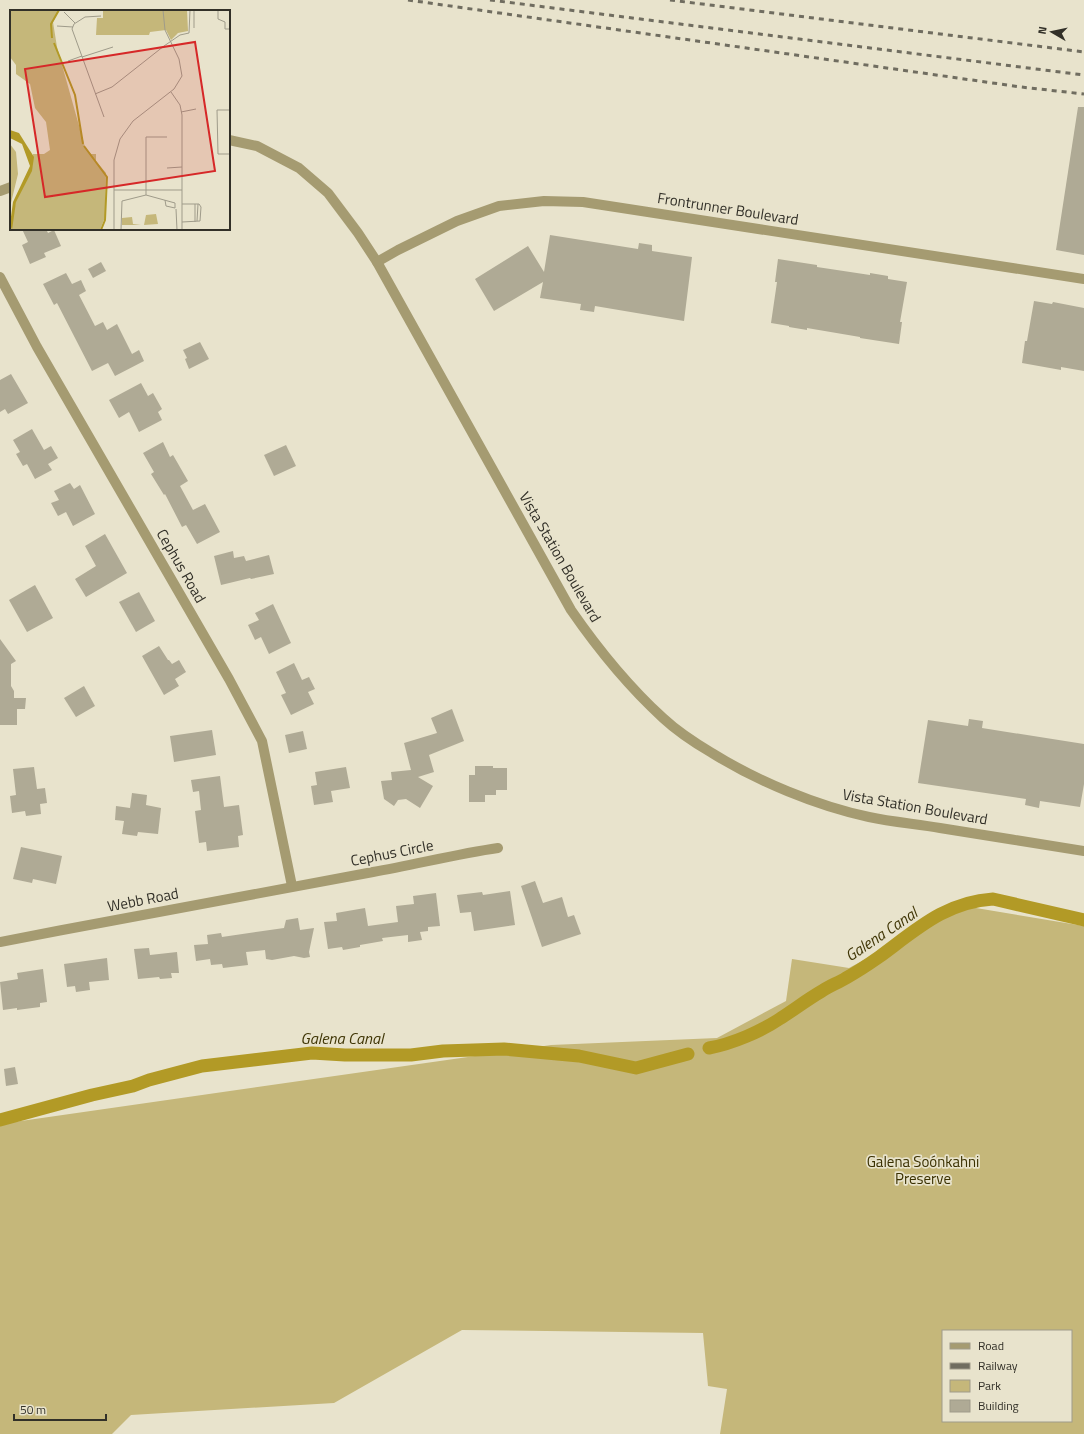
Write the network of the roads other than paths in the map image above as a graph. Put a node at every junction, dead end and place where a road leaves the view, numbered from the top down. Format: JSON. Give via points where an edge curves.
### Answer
{"nodes":[{"id":1,"x":230,"y":140,"type":"edge"},
{"id":2,"x":10,"y":187,"type":"edge"},
{"id":3,"x":0,"y":191,"type":"edge"},
{"id":4,"x":377,"y":262,"type":"junction"},
{"id":5,"x":0,"y":277,"type":"edge"},
{"id":6,"x":1084,"y":279,"type":"edge"},
{"id":7,"x":498,"y":848,"type":"dead end"},
{"id":8,"x":1084,"y":851,"type":"edge"},
{"id":9,"x":292,"y":886,"type":"junction"},
{"id":10,"x":0,"y":942,"type":"edge"}],
"edges":[{"from":1,"to":4,"type":"street","name":"Vista Station Boulevard","via":[[257,146],[299,168],[328,193]]},
{"from":2,"to":3,"type":"street"},
{"from":4,"to":6,"type":"street","name":"Frontrunner Boulevard","via":[[457,220],[499,206],[544,201],[583,202]]},
{"from":4,"to":8,"type":"street","name":"Vista Station Boulevard","via":[[571,610],[637,694],[664,719],[697,744],[727,762],[762,780],[832,807],[868,817]]},
{"from":5,"to":9,"type":"street","name":"Cephus Road","via":[[37,347],[230,679],[262,741]]},
{"from":7,"to":9,"type":"street","name":"Cephus Circle"},
{"from":9,"to":10,"type":"street","name":"Webb Road"}]}
